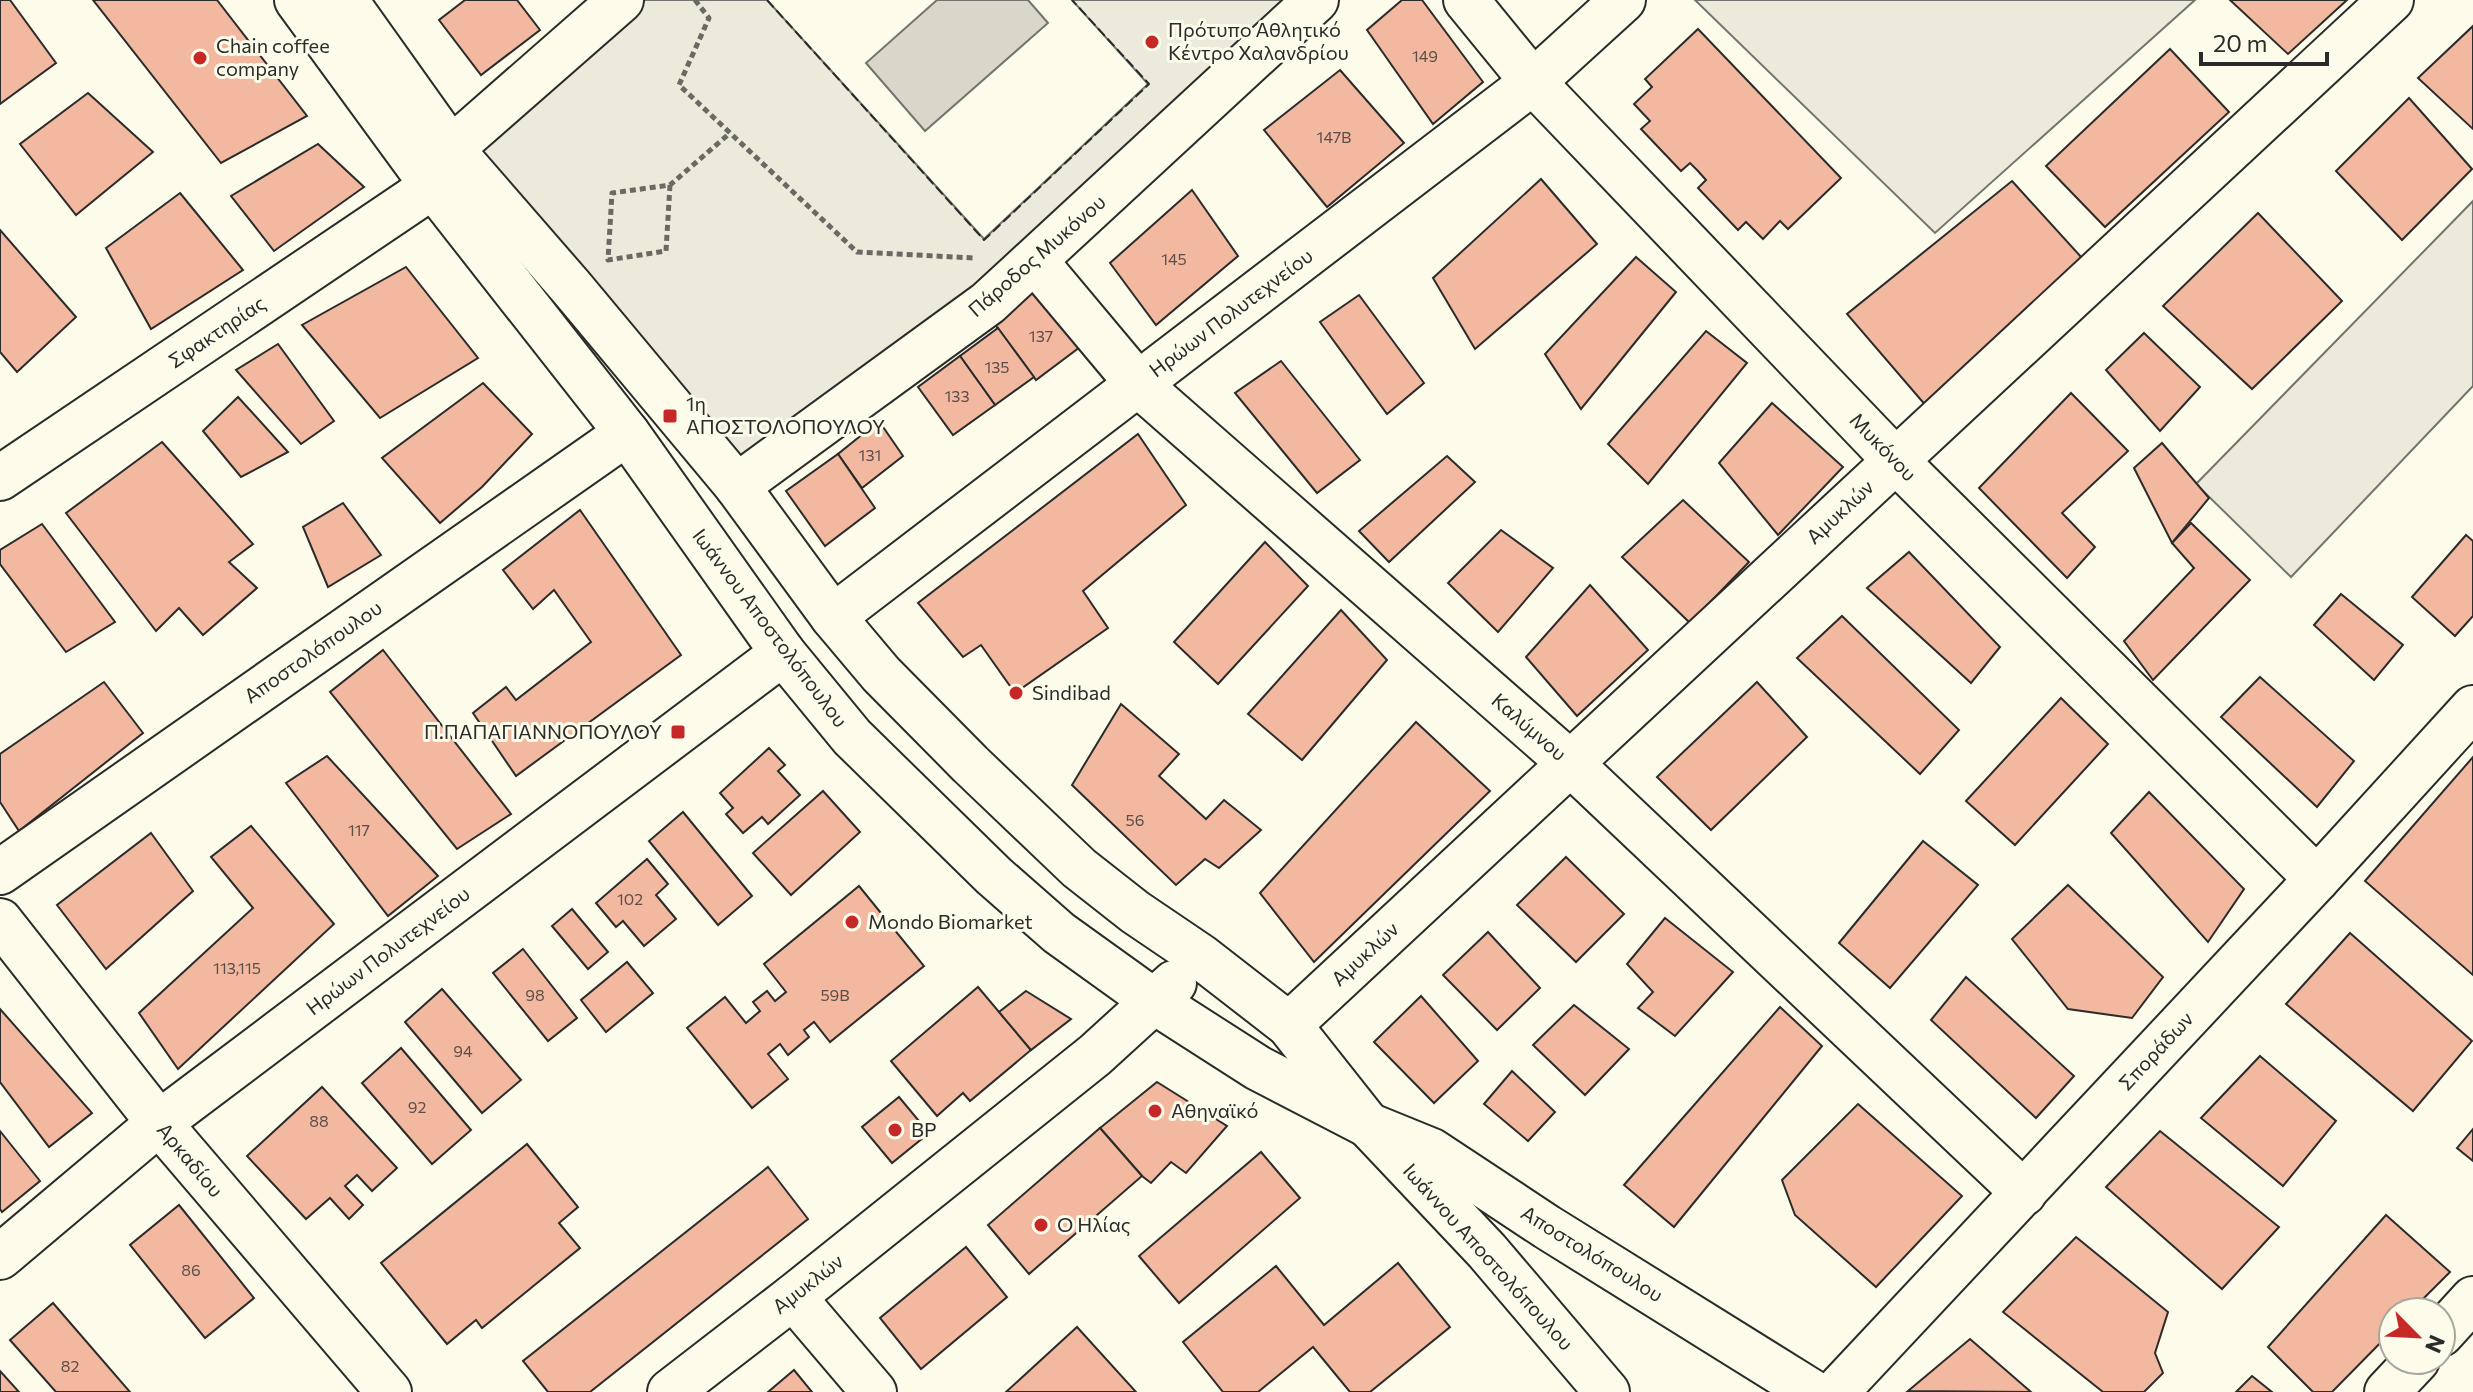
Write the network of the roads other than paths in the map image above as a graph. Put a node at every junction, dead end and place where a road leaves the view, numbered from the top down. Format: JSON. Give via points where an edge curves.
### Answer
{"nodes":[{"id":1,"x":297,"y":0,"type":"edge"},
{"id":2,"x":345,"y":0,"type":"edge"},
{"id":3,"x":621,"y":0,"type":"edge"},
{"id":4,"x":1316,"y":0,"type":"edge"},
{"id":5,"x":1466,"y":0,"type":"edge"},
{"id":6,"x":1623,"y":0,"type":"edge"},
{"id":7,"x":2391,"y":0,"type":"edge"},
{"id":8,"x":1533,"y":82,"type":"junction"},
{"id":9,"x":442,"y":167,"type":"junction"},
{"id":10,"x":1035,"y":261,"type":"junction"},
{"id":11,"x":1138,"y":384,"type":"junction"},
{"id":12,"x":627,"y":433,"type":"junction"},
{"id":13,"x":1895,"y":460,"type":"junction"},
{"id":14,"x":0,"y":478,"type":"edge"},
{"id":15,"x":737,"y":486,"type":"junction"},
{"id":16,"x":833,"y":617,"type":"junction"},
{"id":17,"x":783,"y":653,"type":"junction"},
{"id":18,"x":2473,"y":708,"type":"edge"},
{"id":19,"x":1570,"y":763,"type":"junction"},
{"id":20,"x":0,"y":872,"type":"edge"},
{"id":21,"x":2317,"y":879,"type":"junction"},
{"id":22,"x":0,"y":921,"type":"edge"},
{"id":23,"x":1200,"y":956,"type":"junction"},
{"id":24,"x":1155,"y":1002,"type":"junction"},
{"id":25,"x":1289,"y":1025,"type":"junction"},
{"id":26,"x":159,"y":1123,"type":"junction"},
{"id":27,"x":1368,"y":1125,"type":"junction"},
{"id":28,"x":2024,"y":1193,"type":"junction"},
{"id":29,"x":0,"y":1257,"type":"edge"},
{"id":30,"x":793,"y":1297,"type":"junction"},
{"id":31,"x":2473,"y":1299,"type":"edge"},
{"id":32,"x":2457,"y":1316,"type":"edge"},
{"id":33,"x":2402,"y":1376,"type":"edge"},
{"id":34,"x":389,"y":1392,"type":"edge"},
{"id":35,"x":670,"y":1392,"type":"edge"},
{"id":36,"x":874,"y":1392,"type":"edge"},
{"id":37,"x":1607,"y":1392,"type":"edge"},
{"id":38,"x":1812,"y":1392,"type":"edge"},
{"id":39,"x":1836,"y":1392,"type":"edge"},
{"id":40,"x":2387,"y":1392,"type":"edge"}],
"edges":[{"from":1,"to":9,"type":"street","name":"Ιωάννου Αποστολόπουλου"},
{"from":2,"to":9,"type":"street","name":"Ιωάννου Αποστολόπουλου"},
{"from":3,"to":9,"type":"street"},
{"from":4,"to":10,"type":"street","name":"Πάροδος Μυκόνου"},
{"from":5,"to":8,"type":"street","name":"Μυκόνου"},
{"from":6,"to":8,"type":"street","name":"Ηρώων Πολυτεχνείου"},
{"from":7,"to":13,"type":"street","name":"Αμυκλών"},
{"from":8,"to":11,"type":"street","name":"Ηρώων Πολυτεχνείου"},
{"from":8,"to":13,"type":"street","name":"Μυκόνου"},
{"from":9,"to":12,"type":"street","name":"Ιωάννου Αποστολόπουλου"},
{"from":9,"to":14,"type":"street","name":"Σφακτηρίας"},
{"from":9,"to":15,"type":"street","name":"Ιωάννου Αποστολόπουλου","via":[[571,287]]},
{"from":10,"to":11,"type":"street","name":"Καλύμνου"},
{"from":10,"to":15,"type":"street","name":"Πάροδος Μυκόνου","via":[[988,303]]},
{"from":11,"to":16,"type":"street","name":"Ηρώων Πολυτεχνείου"},
{"from":11,"to":19,"type":"street","name":"Καλύμνου"},
{"from":12,"to":17,"type":"street","name":"Ιωάννου Αποστολόπουλου"},
{"from":12,"to":20,"type":"street","name":"Αποστολόπουλου"},
{"from":13,"to":19,"type":"street","name":"Αμυκλών"},
{"from":13,"to":21,"type":"street","name":"Μυκόνου"},
{"from":15,"to":16,"type":"street","name":"Ιωάννου Αποστολόπουλου"},
{"from":16,"to":23,"type":"street","name":"Ιωάννου Αποστολόπουλου","via":[[881,674],[1079,868]]},
{"from":17,"to":24,"type":"street","name":"Ιωάννου Αποστολόπουλου","via":[[852,737],[994,876],[1059,933]]},
{"from":17,"to":26,"type":"street","name":"Ηρώων Πολυτεχνείου"},
{"from":18,"to":21,"type":"street","name":"Σποράδων"},
{"from":19,"to":25,"type":"street","name":"Αμυκλών"},
{"from":19,"to":28,"type":"street","name":"Καλύμνου"},
{"from":21,"to":28,"type":"street","name":"Σποράδων"},
{"from":22,"to":26,"type":"street","name":"Αρκαδίου"},
{"from":23,"to":24,"type":"street","name":"Αμυκλών"},
{"from":23,"to":25,"type":"street","name":"Ιωάννου Αποστολόπουλου"},
{"from":24,"to":27,"type":"street","name":"Ιωάννου Αποστολόπουλου","via":[[1258,1068]]},
{"from":24,"to":30,"type":"street","name":"Αμυκλών"},
{"from":25,"to":27,"type":"street","name":"Ιωάννου Αποστολόπουλου"},
{"from":26,"to":29,"type":"street","name":"Ηρώων Πολυτεχνείου"},
{"from":26,"to":34,"type":"street","name":"Αρκαδίου"},
{"from":27,"to":37,"type":"street","name":"Ιωάννου Αποστολόπουλου","via":[[1487,1251]]},
{"from":27,"to":38,"type":"street","name":"Αποστολόπουλου","via":[[1432,1151]]},
{"from":28,"to":39,"type":"street","name":"Σποράδων"},
{"from":30,"to":35,"type":"street","name":"Αμυκλών"},
{"from":30,"to":36,"type":"street"},
{"from":31,"to":32,"type":"street"},
{"from":33,"to":40,"type":"street"}]}
